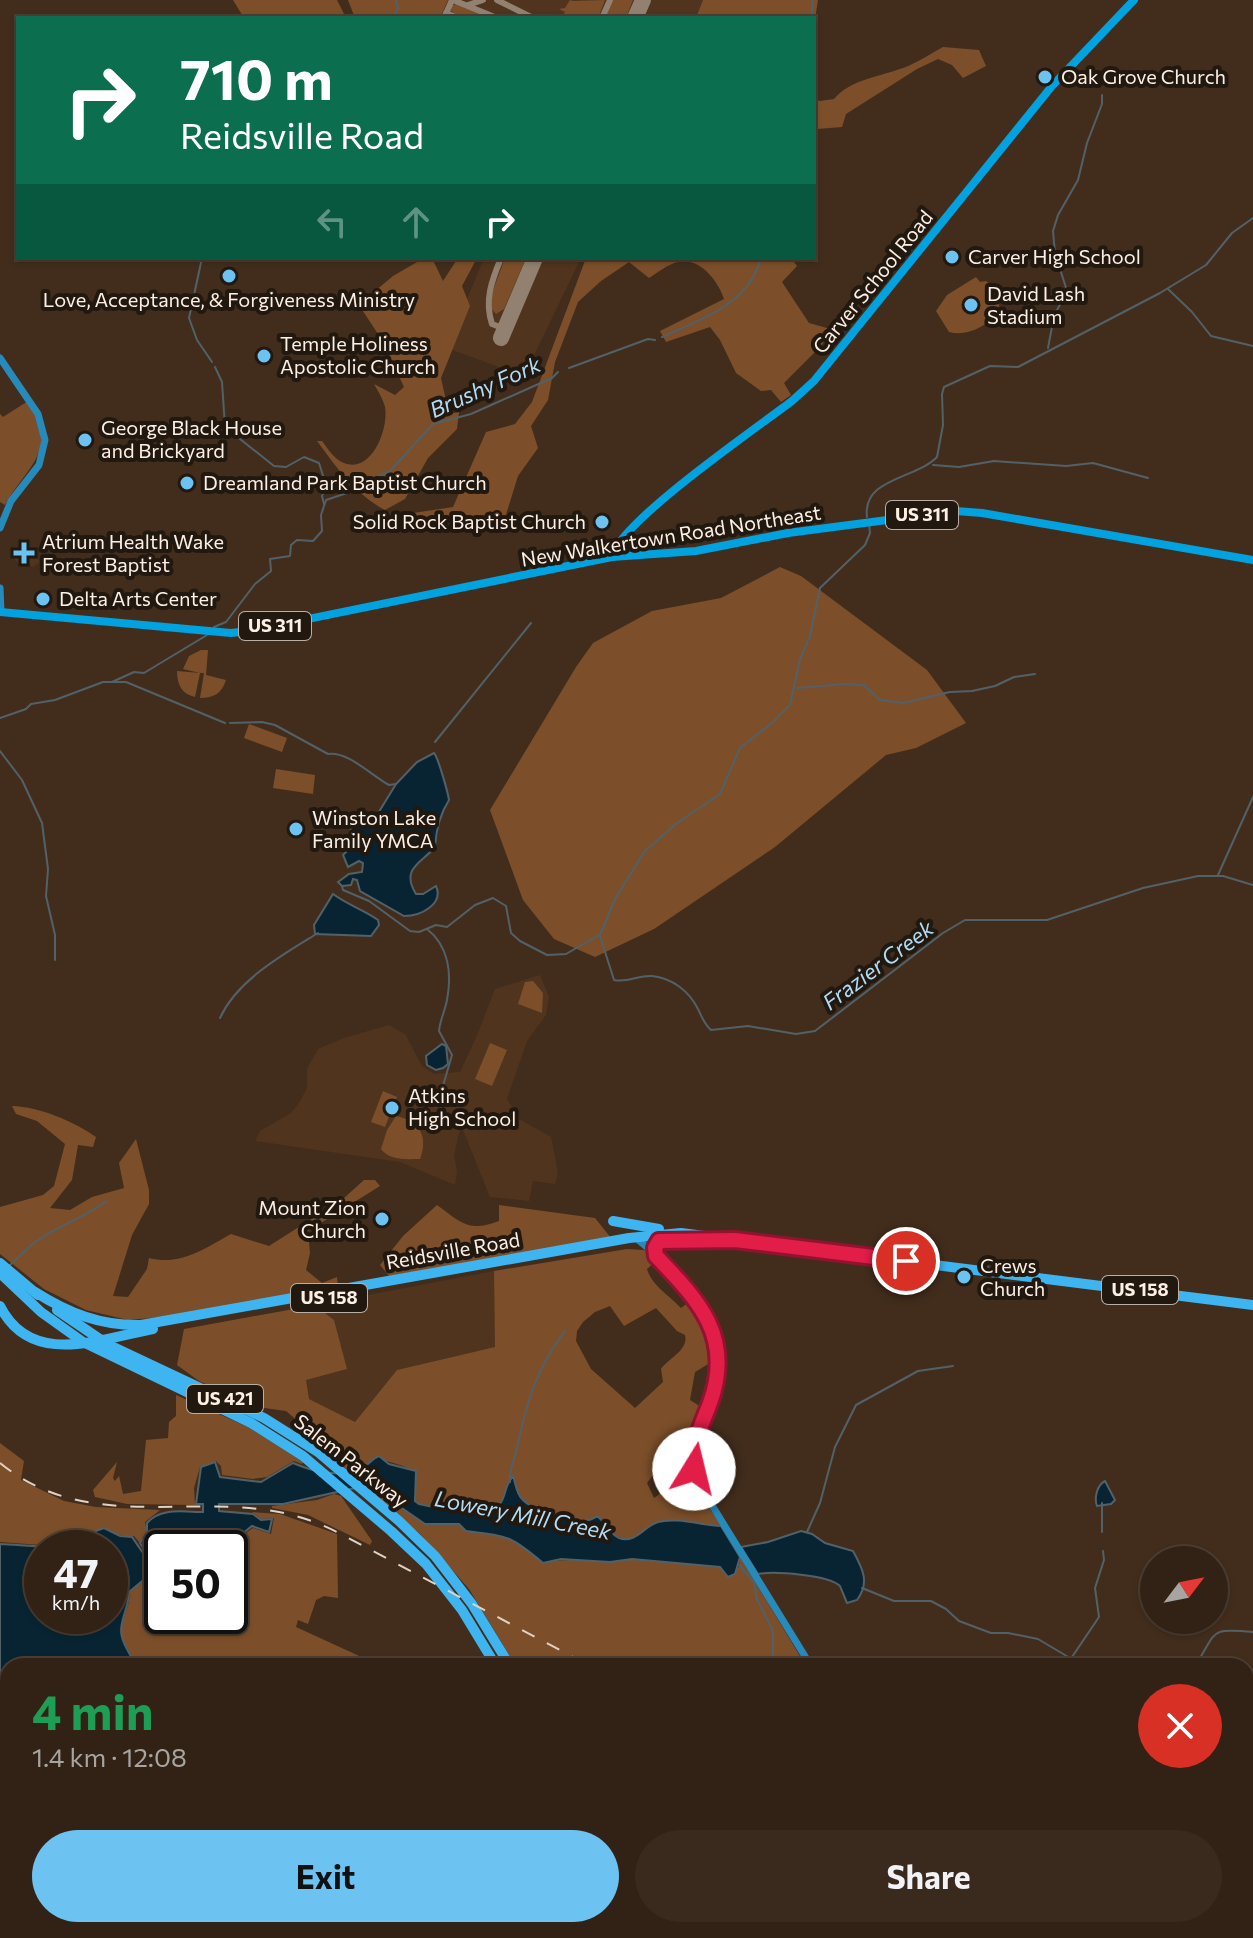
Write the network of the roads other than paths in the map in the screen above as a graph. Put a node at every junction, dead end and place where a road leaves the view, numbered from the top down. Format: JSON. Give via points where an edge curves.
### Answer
{"nodes":[{"id":1,"x":1134,"y":0,"type":"edge"},
{"id":2,"x":0,"y":358,"type":"edge"},
{"id":3,"x":0,"y":528,"type":"edge"},
{"id":4,"x":617,"y":546,"type":"junction"},
{"id":5,"x":612,"y":557,"type":"junction"},
{"id":6,"x":627,"y":557,"type":"junction"},
{"id":7,"x":1253,"y":560,"type":"edge"},
{"id":8,"x":589,"y":562,"type":"junction"},
{"id":9,"x":0,"y":588,"type":"edge"},
{"id":10,"x":1,"y":612,"type":"edge"},
{"id":11,"x":613,"y":1221,"type":"dead end"},
{"id":12,"x":631,"y":1225,"type":"junction"},
{"id":13,"x":681,"y":1233,"type":"junction"},
{"id":14,"x":622,"y":1239,"type":"junction"},
{"id":15,"x":638,"y":1240,"type":"junction"},
{"id":16,"x":735,"y":1240,"type":"junction"},
{"id":17,"x":659,"y":1241,"type":"junction"},
{"id":18,"x":656,"y":1256,"type":"junction"},
{"id":19,"x":0,"y":1263,"type":"edge"},
{"id":20,"x":0,"y":1273,"type":"edge"},
{"id":21,"x":35,"y":1292,"type":"junction"},
{"id":22,"x":1253,"y":1305,"type":"edge"},
{"id":23,"x":0,"y":1306,"type":"edge"},
{"id":24,"x":179,"y":1322,"type":"junction"},
{"id":25,"x":491,"y":1658,"type":"edge"},
{"id":26,"x":505,"y":1658,"type":"edge"},
{"id":27,"x":806,"y":1658,"type":"edge"}],
"edges":[{"from":1,"to":4,"type":"main road","name":"Carver School Road","via":[[1052,86],[814,381],[647,512]]},
{"from":2,"to":3,"type":"main road","via":[[38,414],[45,440],[39,465],[11,501]]},
{"from":4,"to":5,"type":"main road","name":"Carver School Road"},
{"from":4,"to":6,"type":"main road"},
{"from":4,"to":8,"type":"main road"},
{"from":5,"to":6,"type":"main road","name":"New Walkertown Road Northeast","number":"US 311"},
{"from":5,"to":8,"type":"main road","name":"New Walkertown Road Northeast","number":"US 311"},
{"from":6,"to":7,"type":"main road","name":"New Walkertown Road Northeast","number":"US 311","via":[[956,511]]},
{"from":8,"to":10,"type":"main road","name":"New Walkertown Road Northeast","number":"US 311","via":[[231,633]]},
{"from":9,"to":10,"type":"main road"},
{"from":11,"to":12,"type":"highway"},
{"from":12,"to":13,"type":"highway"},
{"from":12,"to":14,"type":"highway"},
{"from":13,"to":15,"type":"highway","name":"Reidsville Road","number":"US 158"},
{"from":13,"to":16,"type":"highway","name":"Reidsville Road","number":"US 158"},
{"from":14,"to":15,"type":"highway","name":"Reidsville Road","number":"US 158"},
{"from":14,"to":24,"type":"highway","name":"Reidsville Road","number":"US 158"},
{"from":15,"to":17,"type":"highway","name":"Reidsville Road","number":"US 158"},
{"from":15,"to":18,"type":"main road"},
{"from":15,"to":24,"type":"highway","name":"Reidsville Road","number":"US 158"},
{"from":16,"to":17,"type":"highway","name":"Reidsville Road","number":"US 158"},
{"from":16,"to":22,"type":"highway","name":"Reidsville Road","number":"US 158"},
{"from":17,"to":18,"type":"highway"},
{"from":18,"to":27,"type":"main road","via":[[699,1304],[715,1338],[716,1379],[695,1442],[699,1486]]},
{"from":19,"to":21,"type":"highway","name":"Salem Parkway","number":"US 421"},
{"from":20,"to":25,"type":"highway","name":"Salem Parkway","number":"US 421","via":[[41,1312],[92,1347],[259,1427],[318,1468],[439,1579]]},
{"from":21,"to":24,"type":"highway","number":"US 158","via":[[71,1313],[101,1322]]},
{"from":21,"to":26,"type":"highway","name":"Salem Parkway","number":"US 421","via":[[107,1344],[272,1422],[303,1442],[419,1540],[466,1595]]},
{"from":23,"to":24,"type":"highway","number":"US 158","via":[[21,1333],[53,1345]]}]}
